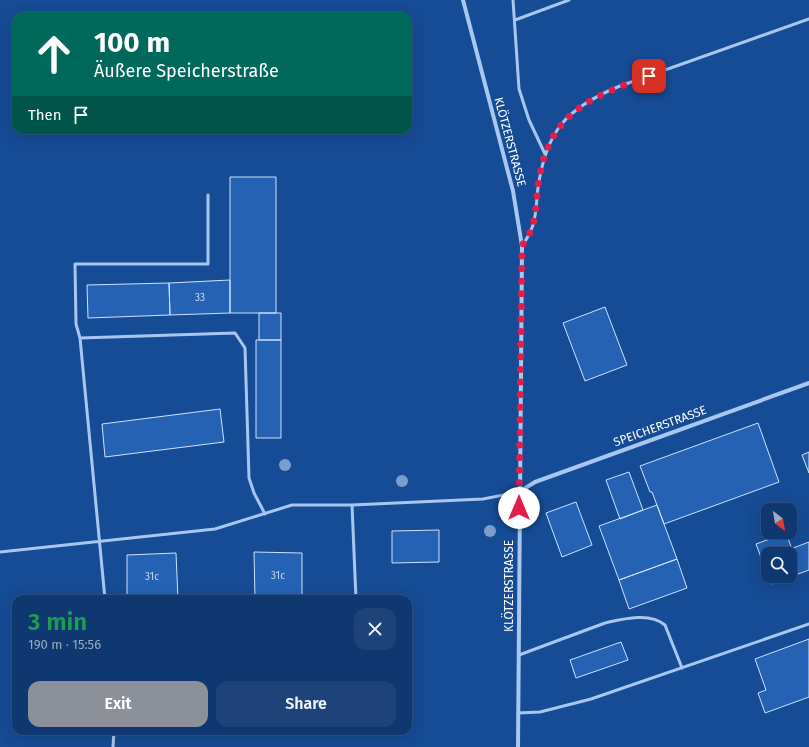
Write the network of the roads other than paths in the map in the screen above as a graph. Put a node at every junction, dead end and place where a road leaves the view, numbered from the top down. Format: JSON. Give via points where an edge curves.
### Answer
{"nodes":[{"id":1,"x":463,"y":0,"type":"edge"},
{"id":2,"x":513,"y":0,"type":"edge"},
{"id":3,"x":569,"y":0,"type":"edge"},
{"id":4,"x":809,"y":19,"type":"edge"},
{"id":5,"x":515,"y":20,"type":"junction"},
{"id":6,"x":545,"y":154,"type":"junction"},
{"id":7,"x":208,"y":195,"type":"dead end"},
{"id":8,"x":522,"y":246,"type":"junction"},
{"id":9,"x":80,"y":338,"type":"junction"},
{"id":10,"x":809,"y":383,"type":"edge"},
{"id":11,"x":519,"y":492,"type":"junction"},
{"id":12,"x":352,"y":505,"type":"junction"},
{"id":13,"x":264,"y":514,"type":"junction"},
{"id":14,"x":101,"y":542,"type":"junction"},
{"id":15,"x":0,"y":552,"type":"edge"},
{"id":16,"x":105,"y":595,"type":"edge"},
{"id":17,"x":356,"y":595,"type":"edge"},
{"id":18,"x":809,"y":624,"type":"edge"},
{"id":19,"x":519,"y":655,"type":"junction"},
{"id":20,"x":682,"y":668,"type":"junction"},
{"id":21,"x":518,"y":713,"type":"junction"},
{"id":22,"x":114,"y":735,"type":"edge"},
{"id":23,"x":113,"y":747,"type":"edge"},
{"id":24,"x":518,"y":747,"type":"edge"}],
"edges":[{"from":1,"to":8,"type":"street","name":"KLÖTZERSTRASSE","via":[[513,191]]},
{"from":2,"to":5,"type":"lane"},
{"from":3,"to":5,"type":"lane"},
{"from":4,"to":6,"type":"lane","via":[[598,95],[574,112],[557,129],[547,145]]},
{"from":5,"to":6,"type":"lane","via":[[519,89],[528,120]]},
{"from":6,"to":8,"type":"lane","via":[[532,229]]},
{"from":7,"to":9,"type":"lane","via":[[208,264],[74,264],[76,324]]},
{"from":8,"to":11,"type":"street","name":"KLÖTZERSTRASSE"},
{"from":9,"to":13,"type":"lane","via":[[235,333],[245,348],[249,478]]},
{"from":9,"to":14,"type":"lane"},
{"from":10,"to":11,"type":"street","name":"SPEICHERSTRASSE","via":[[535,482]]},
{"from":11,"to":12,"type":"lane","via":[[483,500]]},
{"from":11,"to":19,"type":"street","name":"KLÖTZERSTRASSE"},
{"from":12,"to":13,"type":"lane","via":[[292,505]]},
{"from":12,"to":17,"type":"lane"},
{"from":13,"to":14,"type":"lane","via":[[215,529]]},
{"from":14,"to":15,"type":"lane"},
{"from":14,"to":16,"type":"lane"},
{"from":18,"to":20,"type":"lane"},
{"from":19,"to":20,"type":"lane","via":[[605,623],[646,618],[660,621],[664,625]]},
{"from":19,"to":21,"type":"street","name":"KLÖTZERSTRASSE"},
{"from":20,"to":21,"type":"lane","via":[[591,699],[540,712]]},
{"from":21,"to":24,"type":"street","name":"KLÖTZERSTRASSE"},
{"from":22,"to":23,"type":"lane"}]}
